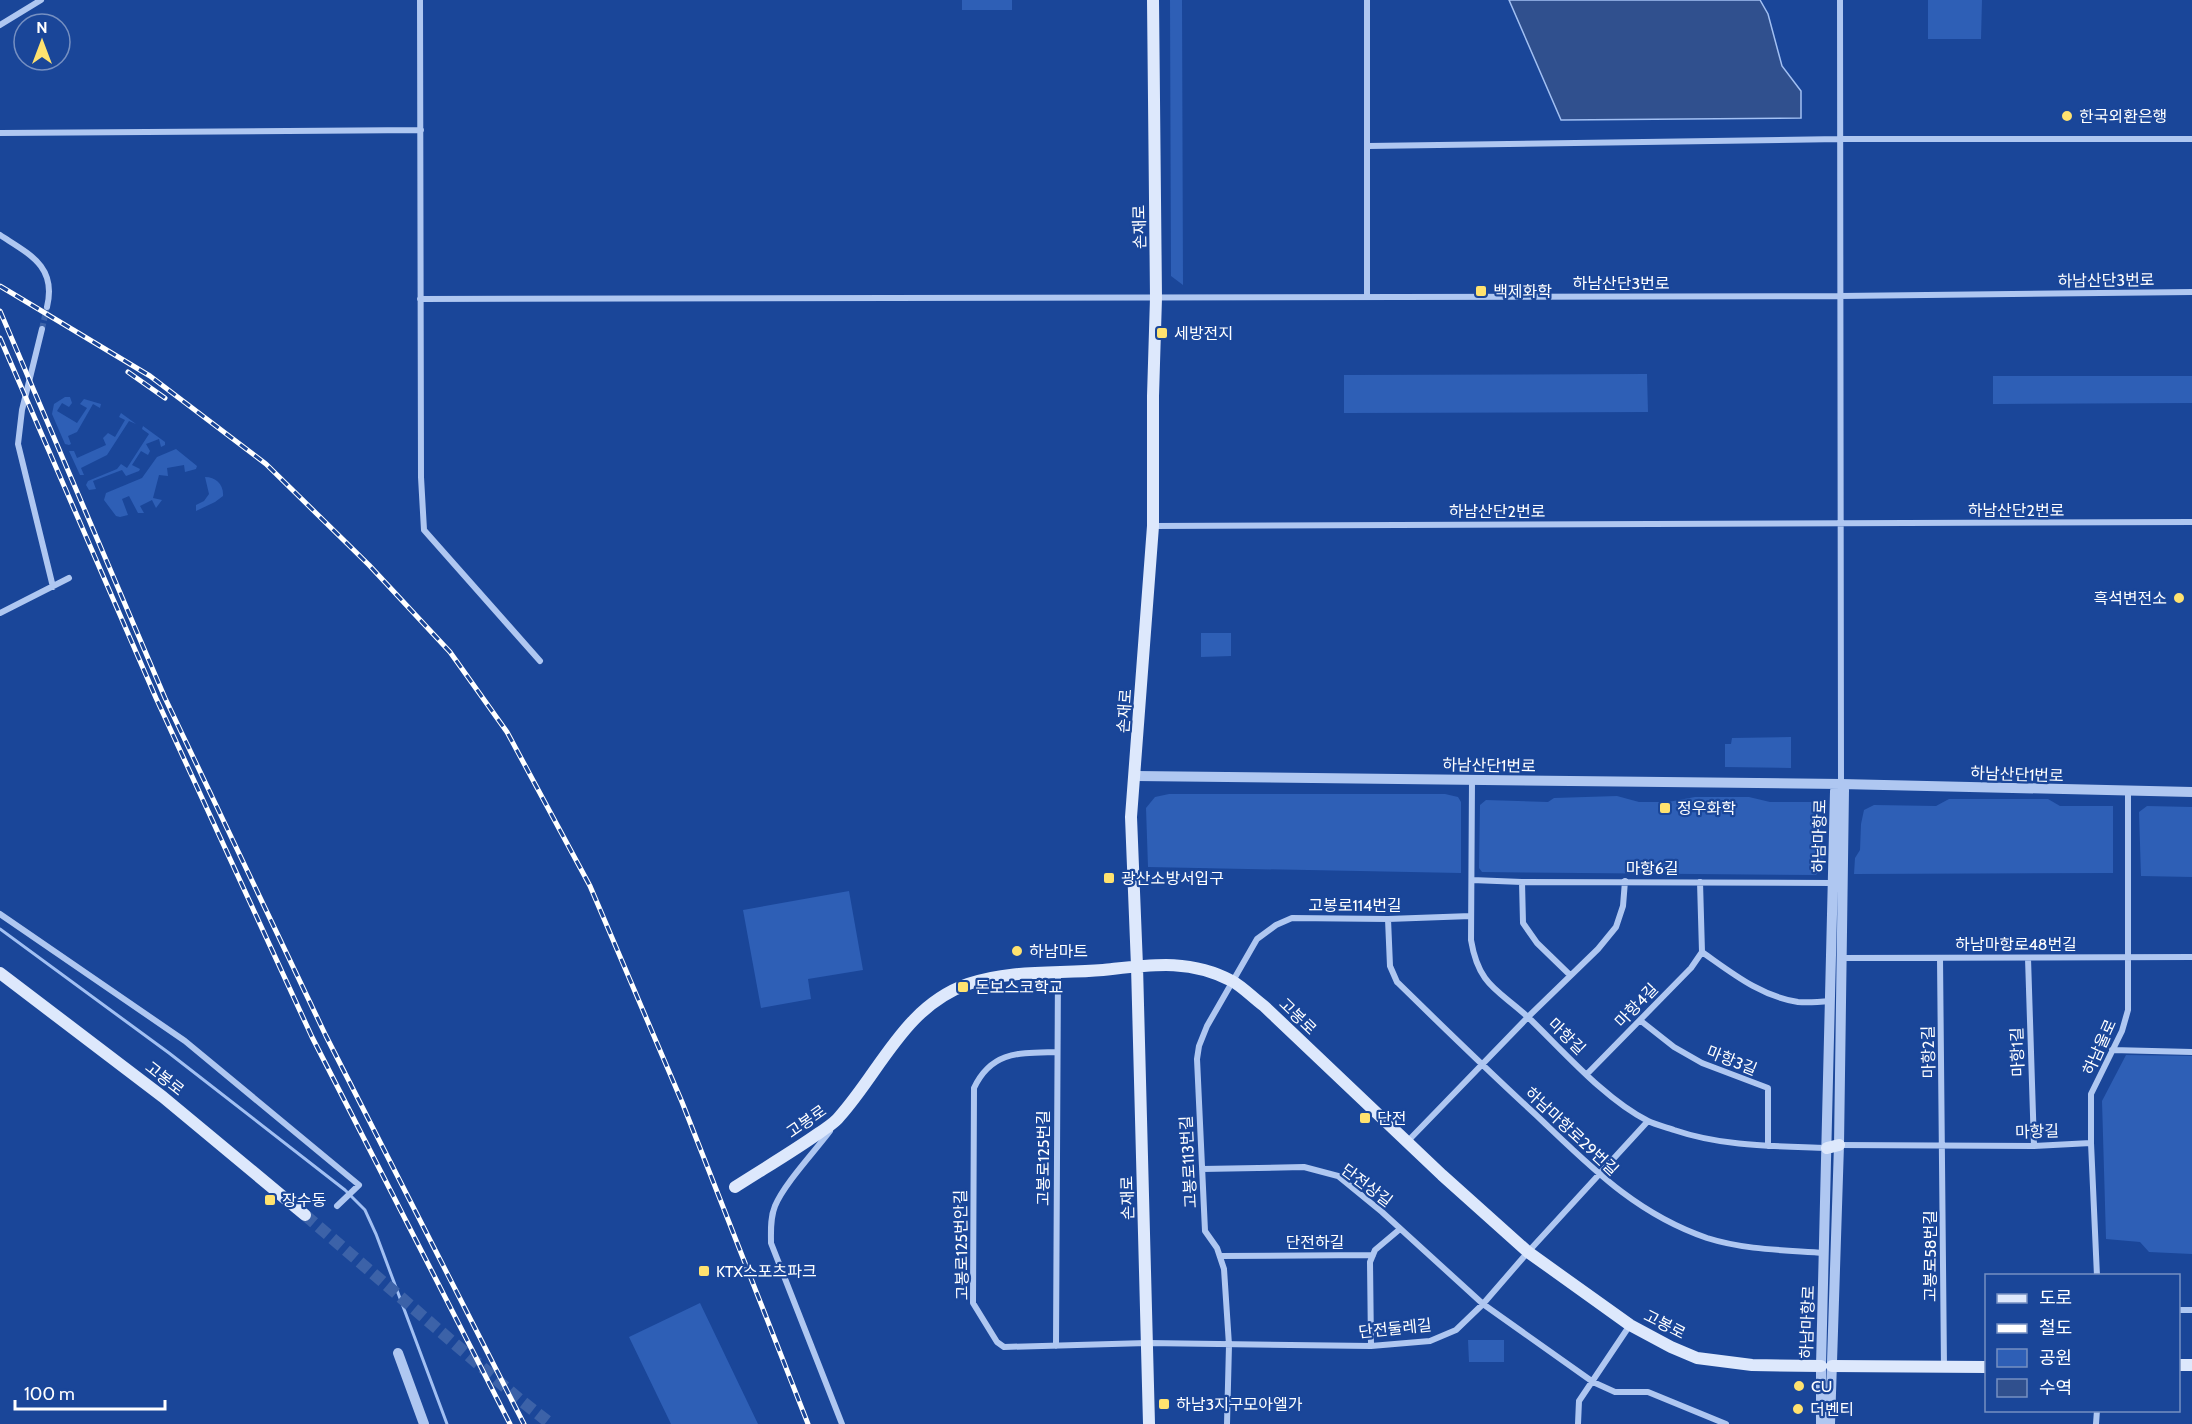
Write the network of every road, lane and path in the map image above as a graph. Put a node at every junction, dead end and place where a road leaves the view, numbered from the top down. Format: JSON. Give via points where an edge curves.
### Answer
{"nodes":[{"id":1,"x":41,"y":0,"type":"edge"},
{"id":2,"x":420,"y":0,"type":"edge"},
{"id":3,"x":1154,"y":0,"type":"edge"},
{"id":4,"x":1367,"y":0,"type":"edge"},
{"id":5,"x":1840,"y":0,"type":"edge"},
{"id":6,"x":0,"y":25,"type":"edge"},
{"id":7,"x":421,"y":130,"type":"junction"},
{"id":8,"x":0,"y":133,"type":"edge"},
{"id":9,"x":1840,"y":139,"type":"junction"},
{"id":10,"x":2192,"y":139,"type":"edge"},
{"id":11,"x":1368,"y":146,"type":"junction"},
{"id":12,"x":0,"y":235,"type":"edge"},
{"id":13,"x":2192,"y":292,"type":"edge"},
{"id":14,"x":1367,"y":296,"type":"junction"},
{"id":15,"x":1840,"y":296,"type":"junction"},
{"id":16,"x":1156,"y":298,"type":"junction"},
{"id":17,"x":420,"y":299,"type":"junction"},
{"id":18,"x":47,"y":307,"type":"tunnel mouth"},
{"id":19,"x":42,"y":329,"type":"tunnel mouth"},
{"id":20,"x":2192,"y":522,"type":"edge"},
{"id":21,"x":1840,"y":524,"type":"junction"},
{"id":22,"x":1153,"y":526,"type":"junction"},
{"id":23,"x":69,"y":578,"type":"dead end"},
{"id":24,"x":53,"y":587,"type":"junction"},
{"id":25,"x":0,"y":614,"type":"edge"},
{"id":26,"x":540,"y":662,"type":"dead end"},
{"id":27,"x":1136,"y":776,"type":"junction"},
{"id":28,"x":1472,"y":780,"type":"junction"},
{"id":29,"x":1841,"y":784,"type":"junction"},
{"id":30,"x":2128,"y":792,"type":"junction"},
{"id":31,"x":2192,"y":792,"type":"edge"},
{"id":32,"x":1472,"y":880,"type":"junction"},
{"id":33,"x":1625,"y":881,"type":"junction"},
{"id":34,"x":1522,"y":882,"type":"junction"},
{"id":35,"x":1700,"y":882,"type":"junction"},
{"id":36,"x":1833,"y":883,"type":"junction"},
{"id":37,"x":0,"y":914,"type":"edge"},
{"id":38,"x":1471,"y":916,"type":"junction"},
{"id":39,"x":1388,"y":919,"type":"junction"},
{"id":40,"x":1702,"y":952,"type":"junction"},
{"id":41,"x":2128,"y":957,"type":"junction"},
{"id":42,"x":2192,"y":957,"type":"edge"},
{"id":43,"x":1840,"y":958,"type":"junction"},
{"id":44,"x":1941,"y":958,"type":"junction"},
{"id":45,"x":2028,"y":958,"type":"junction"},
{"id":46,"x":1137,"y":966,"type":"junction"},
{"id":47,"x":1058,"y":971,"type":"junction"},
{"id":48,"x":0,"y":973,"type":"edge"},
{"id":49,"x":1570,"y":975,"type":"junction"},
{"id":50,"x":1233,"y":982,"type":"junction"},
{"id":51,"x":1831,"y":1002,"type":"junction"},
{"id":52,"x":1528,"y":1017,"type":"junction"},
{"id":53,"x":1641,"y":1021,"type":"junction"},
{"id":54,"x":2112,"y":1050,"type":"junction"},
{"id":55,"x":1057,"y":1052,"type":"junction"},
{"id":56,"x":2192,"y":1052,"type":"edge"},
{"id":57,"x":1482,"y":1064,"type":"junction"},
{"id":58,"x":1587,"y":1074,"type":"junction"},
{"id":59,"x":839,"y":1118,"type":"junction"},
{"id":60,"x":1648,"y":1121,"type":"junction"},
{"id":61,"x":1407,"y":1142,"type":"junction"},
{"id":62,"x":2091,"y":1143,"type":"junction"},
{"id":63,"x":1768,"y":1146,"type":"junction"},
{"id":64,"x":1833,"y":1146,"type":"junction"},
{"id":65,"x":1943,"y":1146,"type":"junction"},
{"id":66,"x":2034,"y":1146,"type":"junction"},
{"id":67,"x":1202,"y":1169,"type":"junction"},
{"id":68,"x":1599,"y":1175,"type":"junction"},
{"id":69,"x":735,"y":1187,"type":"dead end"},
{"id":70,"x":340,"y":1204,"type":"dead end"},
{"id":71,"x":305,"y":1215,"type":"tunnel mouth"},
{"id":72,"x":1400,"y":1229,"type":"junction"},
{"id":73,"x":1528,"y":1252,"type":"junction"},
{"id":74,"x":1824,"y":1253,"type":"junction"},
{"id":75,"x":1373,"y":1255,"type":"junction"},
{"id":76,"x":1220,"y":1256,"type":"junction"},
{"id":77,"x":2097,"y":1274,"type":"edge"},
{"id":78,"x":1483,"y":1304,"type":"junction"},
{"id":79,"x":1630,"y":1325,"type":"junction"},
{"id":80,"x":1147,"y":1343,"type":"junction"},
{"id":81,"x":1229,"y":1345,"type":"junction"},
{"id":82,"x":1056,"y":1346,"type":"junction"},
{"id":83,"x":1371,"y":1346,"type":"junction"},
{"id":84,"x":398,"y":1353,"type":"dead end"},
{"id":85,"x":1826,"y":1366,"type":"junction"},
{"id":86,"x":1944,"y":1367,"type":"junction"},
{"id":87,"x":1985,"y":1367,"type":"edge"},
{"id":88,"x":1593,"y":1382,"type":"junction"},
{"id":89,"x":424,"y":1424,"type":"edge"},
{"id":90,"x":842,"y":1424,"type":"edge"},
{"id":91,"x":1149,"y":1424,"type":"edge"},
{"id":92,"x":1227,"y":1424,"type":"edge"},
{"id":93,"x":1578,"y":1424,"type":"edge"},
{"id":94,"x":1726,"y":1424,"type":"edge"},
{"id":95,"x":1821,"y":1424,"type":"edge"},
{"id":96,"x":1830,"y":1424,"type":"edge"}],
"edges":[{"from":1,"to":6,"type":"street"},
{"from":2,"to":7,"type":"street"},
{"from":3,"to":16,"type":"main road","name":"손재로"},
{"from":4,"to":11,"type":"street"},
{"from":5,"to":9,"type":"street"},
{"from":7,"to":8,"type":"street"},
{"from":7,"to":17,"type":"street"},
{"from":9,"to":10,"type":"street"},
{"from":9,"to":11,"type":"street"},
{"from":9,"to":15,"type":"street"},
{"from":11,"to":14,"type":"street"},
{"from":12,"to":18,"type":"street","via":[[42,266],[50,293]]},
{"from":13,"to":15,"type":"street","name":"하남산단3번로"},
{"from":14,"to":15,"type":"street","name":"하남산단3번로"},
{"from":14,"to":16,"type":"street","name":"하남산단3번로"},
{"from":15,"to":21,"type":"street"},
{"from":16,"to":17,"type":"street","name":"하남산단3번로"},
{"from":16,"to":22,"type":"main road","name":"손재로"},
{"from":17,"to":26,"type":"street","via":[[424,530]]},
{"from":19,"to":24,"type":"street","via":[[19,422],[18,444]]},
{"from":20,"to":21,"type":"street","name":"하남산단2번로"},
{"from":21,"to":22,"type":"street","name":"하남산단2번로"},
{"from":21,"to":29,"type":"street"},
{"from":22,"to":27,"type":"main road","name":"손재로"},
{"from":23,"to":24,"type":"street"},
{"from":24,"to":25,"type":"street"},
{"from":27,"to":28,"type":"street","name":"하남산단1번로"},
{"from":27,"to":46,"type":"main road","name":"손재로","via":[[1131,817]]},
{"from":28,"to":29,"type":"street","name":"하남산단1번로"},
{"from":28,"to":32,"type":"street","name":"마항길"},
{"from":29,"to":30,"type":"street","name":"하남산단1번로"},
{"from":29,"to":36,"type":"street","name":"하남마항로","via":[[1835,791]]},
{"from":29,"to":43,"type":"street","name":"하남마항로","via":[[1844,790]]},
{"from":30,"to":31,"type":"street","name":"하남산단1번로"},
{"from":30,"to":41,"type":"street","name":"하남울로"},
{"from":32,"to":34,"type":"street","name":"마항6길"},
{"from":32,"to":38,"type":"street","name":"마항길"},
{"from":33,"to":34,"type":"street","name":"마항6길"},
{"from":33,"to":35,"type":"street","name":"마항6길"},
{"from":33,"to":49,"type":"street","via":[[1616,927]]},
{"from":34,"to":49,"type":"street","via":[[1523,922],[1537,943]]},
{"from":35,"to":36,"type":"street","name":"마항6길"},
{"from":35,"to":40,"type":"street"},
{"from":36,"to":51,"type":"street","name":"하남마항로"},
{"from":37,"to":70,"type":"street","via":[[185,1041],[359,1185]]},
{"from":38,"to":39,"type":"street","name":"고봉로114번길"},
{"from":38,"to":52,"type":"street","name":"마항길","via":[[1474,960],[1485,981]]},
{"from":39,"to":50,"type":"street","name":"고봉로114번길","via":[[1292,918],[1257,939]]},
{"from":39,"to":57,"type":"street","name":"하남마항로29번길","via":[[1390,966],[1397,982]]},
{"from":40,"to":51,"type":"street","via":[[1759,991],[1777,998]]},
{"from":40,"to":53,"type":"street","name":"마항4길"},
{"from":41,"to":42,"type":"street","name":"하남마항로48번길"},
{"from":41,"to":45,"type":"street","name":"하남마항로48번길"},
{"from":41,"to":54,"type":"street","name":"하남울로","via":[[2128,1010]]},
{"from":43,"to":44,"type":"street","name":"하남마항로48번길"},
{"from":43,"to":64,"type":"street","name":"하남마항로"},
{"from":44,"to":45,"type":"street","name":"하남마항로48번길"},
{"from":44,"to":65,"type":"street","name":"마항2길"},
{"from":45,"to":66,"type":"street","name":"마항1길"},
{"from":46,"to":47,"type":"main road","name":"고봉로"},
{"from":46,"to":50,"type":"main road","name":"고봉로","via":[[1177,964],[1215,973]]},
{"from":46,"to":80,"type":"main road","name":"손재로"},
{"from":47,"to":55,"type":"street","name":"고봉로125번길"},
{"from":47,"to":59,"type":"main road","name":"고봉로","via":[[981,981],[933,1004],[899,1037]]},
{"from":48,"to":71,"type":"main road","name":"고봉로","via":[[163,1097]]},
{"from":49,"to":52,"type":"street"},
{"from":50,"to":61,"type":"main road","name":"고봉로","via":[[1264,1006]]},
{"from":50,"to":67,"type":"street","name":"고봉로113번길","via":[[1199,1046]]},
{"from":51,"to":64,"type":"street","name":"하남마항로"},
{"from":52,"to":57,"type":"street"},
{"from":52,"to":58,"type":"street","name":"마항길"},
{"from":53,"to":58,"type":"street","name":"마항4길"},
{"from":53,"to":63,"type":"street","name":"마항3길","via":[[1702,1064],[1768,1088]]},
{"from":54,"to":56,"type":"street"},
{"from":54,"to":62,"type":"street","name":"하남울로","via":[[2091,1094]]},
{"from":55,"to":82,"type":"street","name":"고봉로125번길"},
{"from":55,"to":82,"type":"street","name":"고봉로125번안길","via":[[1014,1053],[1001,1058],[984,1071],[974,1088],[973,1303],[1004,1347]]},
{"from":57,"to":61,"type":"street"},
{"from":57,"to":68,"type":"street","name":"하남마항로29번길"},
{"from":58,"to":60,"type":"street","name":"마항길","via":[[1610,1096]]},
{"from":59,"to":69,"type":"main road","name":"고봉로"},
{"from":59,"to":90,"type":"street","via":[[780,1198],[771,1233],[774,1253]]},
{"from":60,"to":63,"type":"street","name":"마항길","via":[[1720,1142]]},
{"from":60,"to":68,"type":"street","name":"단전둘레길"},
{"from":61,"to":73,"type":"main road","name":"고봉로"},
{"from":62,"to":66,"type":"street","name":"마항길"},
{"from":62,"to":77,"type":"street","name":"하남울로"},
{"from":63,"to":64,"type":"street","name":"마항길"},
{"from":64,"to":65,"type":"street","name":"마항길"},
{"from":64,"to":74,"type":"street","name":"하남마항로"},
{"from":64,"to":85,"type":"street","name":"하남마항로"},
{"from":65,"to":66,"type":"street","name":"마항길"},
{"from":65,"to":86,"type":"street","name":"고봉로58번길"},
{"from":67,"to":72,"type":"street","name":"단전상길","via":[[1304,1167],[1338,1176]]},
{"from":67,"to":76,"type":"street","name":"고봉로113번길","via":[[1205,1231]]},
{"from":68,"to":73,"type":"street","name":"단전둘레길"},
{"from":68,"to":74,"type":"street","name":"하남마항로29번길","via":[[1621,1194],[1658,1216],[1706,1237],[1747,1248]]},
{"from":72,"to":75,"type":"street"},
{"from":72,"to":78,"type":"street","name":"단전상길"},
{"from":73,"to":78,"type":"street","name":"단전둘레길"},
{"from":73,"to":79,"type":"main road","name":"고봉로"},
{"from":74,"to":85,"type":"street","name":"하남마항로"},
{"from":75,"to":76,"type":"street","name":"단전하길"},
{"from":75,"to":83,"type":"street"},
{"from":76,"to":81,"type":"street","name":"고봉로113번길"},
{"from":78,"to":83,"type":"street","name":"단전둘레길","via":[[1456,1330],[1430,1341]]},
{"from":78,"to":88,"type":"street","name":"단전상길"},
{"from":79,"to":85,"type":"main road","name":"고봉로","via":[[1697,1358],[1752,1365]]},
{"from":79,"to":88,"type":"street"},
{"from":80,"to":81,"type":"street","name":"단전둘레길"},
{"from":80,"to":82,"type":"street","name":"고봉로125번안길"},
{"from":80,"to":91,"type":"main road","name":"손재로"},
{"from":81,"to":83,"type":"street","name":"단전둘레길"},
{"from":81,"to":92,"type":"street"},
{"from":84,"to":89,"type":"street"},
{"from":85,"to":86,"type":"main road","name":"고봉로"},
{"from":85,"to":95,"type":"street","name":"하남마항로"},
{"from":85,"to":96,"type":"street","name":"하남마항로"},
{"from":86,"to":87,"type":"main road","name":"고봉로"},
{"from":88,"to":93,"type":"street","via":[[1579,1401]]},
{"from":88,"to":94,"type":"street","name":"단전상길","via":[[1616,1392],[1648,1392]]}]}
